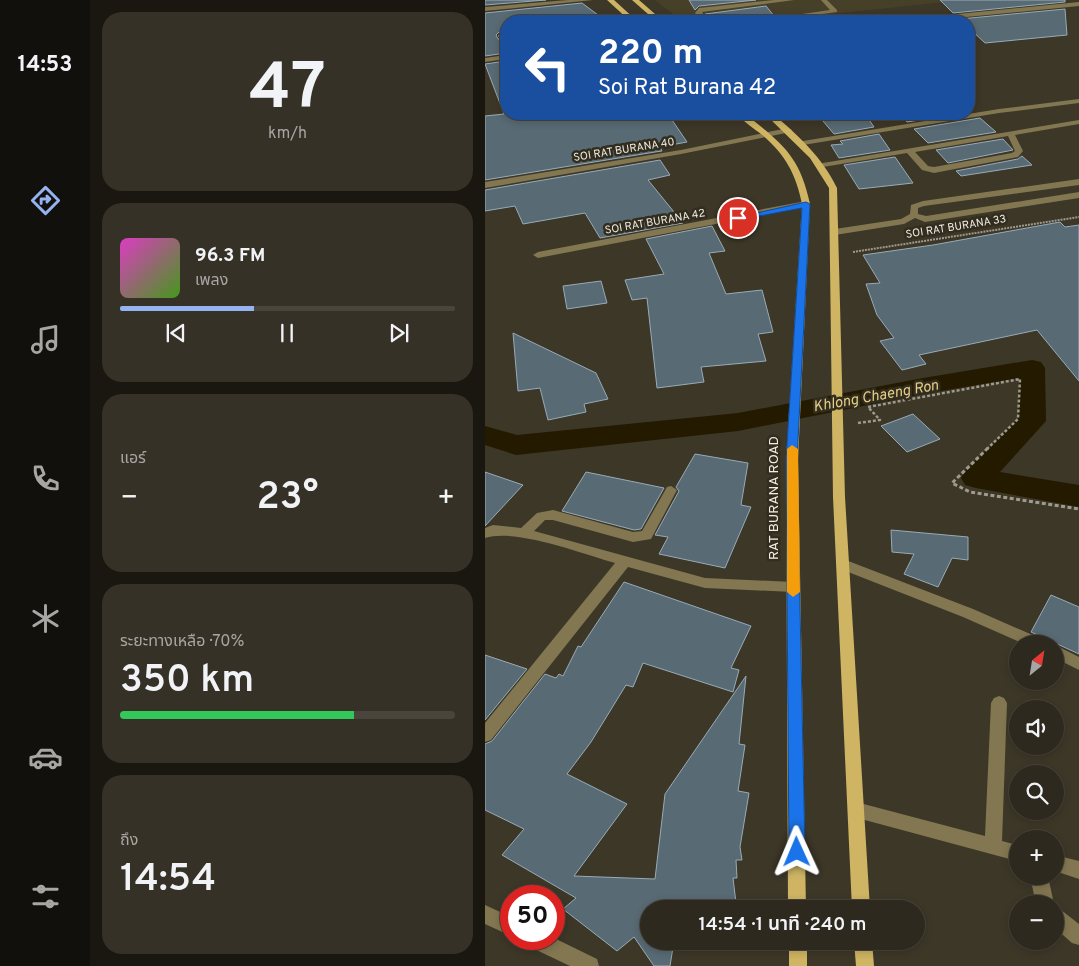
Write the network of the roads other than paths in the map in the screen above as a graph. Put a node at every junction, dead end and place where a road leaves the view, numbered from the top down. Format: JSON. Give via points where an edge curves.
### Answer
{"nodes":[{"id":1,"x":590,"y":0,"type":"edge"},
{"id":2,"x":610,"y":0,"type":"edge"},
{"id":3,"x":635,"y":0,"type":"edge"},
{"id":4,"x":791,"y":0,"type":"edge"},
{"id":5,"x":824,"y":0,"type":"edge"},
{"id":6,"x":530,"y":3,"type":"edge"},
{"id":7,"x":1079,"y":4,"type":"edge"},
{"id":8,"x":485,"y":9,"type":"edge"},
{"id":9,"x":627,"y":15,"type":"edge"},
{"id":10,"x":653,"y":15,"type":"edge"},
{"id":11,"x":699,"y":15,"type":"edge"},
{"id":12,"x":803,"y":15,"type":"edge"},
{"id":13,"x":968,"y":15,"type":"edge"},
{"id":14,"x":500,"y":58,"type":"edge"},
{"id":15,"x":485,"y":60,"type":"edge"},
{"id":16,"x":1079,"y":102,"type":"edge"},
{"id":17,"x":975,"y":115,"type":"edge"},
{"id":18,"x":748,"y":120,"type":"edge"},
{"id":19,"x":776,"y":120,"type":"edge"},
{"id":20,"x":949,"y":120,"type":"edge"},
{"id":21,"x":1079,"y":122,"type":"edge"},
{"id":22,"x":788,"y":130,"type":"junction"},
{"id":23,"x":1011,"y":133,"type":"junction"},
{"id":24,"x":765,"y":135,"type":"junction"},
{"id":25,"x":806,"y":146,"type":"junction"},
{"id":26,"x":909,"y":151,"type":"junction"},
{"id":27,"x":786,"y":152,"type":"junction"},
{"id":28,"x":823,"y":165,"type":"junction"},
{"id":29,"x":1079,"y":182,"type":"edge"},
{"id":30,"x":485,"y":184,"type":"edge"},
{"id":31,"x":1079,"y":196,"type":"edge"},
{"id":32,"x":806,"y":204,"type":"junction"},
{"id":33,"x":914,"y":215,"type":"junction"},
{"id":34,"x":835,"y":232,"type":"junction"},
{"id":35,"x":538,"y":255,"type":"dead end"},
{"id":36,"x":671,"y":490,"type":"dead end"},
{"id":37,"x":485,"y":532,"type":"edge"},
{"id":38,"x":524,"y":533,"type":"junction"},
{"id":39,"x":625,"y":562,"type":"junction"},
{"id":40,"x":843,"y":564,"type":"junction"},
{"id":41,"x":793,"y":587,"type":"junction"},
{"id":42,"x":1018,"y":635,"type":"edge"},
{"id":43,"x":1064,"y":656,"type":"edge"},
{"id":44,"x":1079,"y":664,"type":"edge"},
{"id":45,"x":999,"y":703,"type":"dead end"},
{"id":46,"x":485,"y":735,"type":"edge"},
{"id":47,"x":856,"y":810,"type":"junction"},
{"id":48,"x":993,"y":846,"type":"junction"},
{"id":49,"x":1009,"y":851,"type":"edge"},
{"id":50,"x":1064,"y":866,"type":"edge"},
{"id":51,"x":1079,"y":870,"type":"edge"},
{"id":52,"x":797,"y":900,"type":"edge"},
{"id":53,"x":861,"y":900,"type":"edge"},
{"id":54,"x":485,"y":914,"type":"edge"},
{"id":55,"x":500,"y":922,"type":"edge"},
{"id":56,"x":1064,"y":924,"type":"edge"},
{"id":57,"x":1079,"y":936,"type":"edge"},
{"id":58,"x":557,"y":950,"type":"edge"},
{"id":59,"x":798,"y":950,"type":"edge"},
{"id":60,"x":864,"y":950,"type":"edge"},
{"id":61,"x":590,"y":966,"type":"edge"},
{"id":62,"x":798,"y":966,"type":"edge"},
{"id":63,"x":865,"y":966,"type":"edge"}],
"edges":[{"from":1,"to":6,"type":"street"},
{"from":2,"to":9,"type":"main road"},
{"from":3,"to":10,"type":"main road"},
{"from":4,"to":11,"type":"street","via":[[699,10]]},
{"from":5,"to":12,"type":"street","via":[[835,11]]},
{"from":6,"to":8,"type":"street"},
{"from":7,"to":13,"type":"street"},
{"from":14,"to":15,"type":"street"},
{"from":16,"to":17,"type":"street"},
{"from":18,"to":24,"type":"main road","name":"RAT BURANA ROAD"},
{"from":19,"to":22,"type":"main road"},
{"from":20,"to":25,"type":"street"},
{"from":21,"to":23,"type":"street"},
{"from":22,"to":24,"type":"street","name":"SOI RAT BURANA 40"},
{"from":22,"to":25,"type":"main road"},
{"from":23,"to":26,"type":"street"},
{"from":23,"to":26,"type":"street","via":[[1019,151],[1015,156],[934,170],[925,168]]},
{"from":24,"to":27,"type":"main road","name":"RAT BURANA ROAD"},
{"from":24,"to":30,"type":"street","name":"SOI RAT BURANA 40"},
{"from":25,"to":27,"type":"main road"},
{"from":25,"to":28,"type":"main road"},
{"from":26,"to":28,"type":"street"},
{"from":27,"to":32,"type":"main road","name":"RAT BURANA ROAD","via":[[803,181]]},
{"from":28,"to":34,"type":"main road","via":[[833,188]]},
{"from":29,"to":33,"type":"street","via":[[923,204],[915,207]]},
{"from":31,"to":33,"type":"street","via":[[925,219]]},
{"from":32,"to":35,"type":"street","name":"SOI RAT BURANA 42"},
{"from":32,"to":41,"type":"main road","name":"RAT BURANA ROAD","via":[[792,497]]},
{"from":33,"to":34,"type":"street","via":[[905,221]]},
{"from":34,"to":40,"type":"main road","via":[[834,329]]},
{"from":36,"to":38,"type":"street","via":[[646,536],[633,537],[553,515],[542,516]]},
{"from":37,"to":38,"type":"street"},
{"from":38,"to":39,"type":"street"},
{"from":39,"to":41,"type":"street","via":[[705,583]]},
{"from":39,"to":46,"type":"street"},
{"from":40,"to":42,"type":"street"},
{"from":40,"to":47,"type":"main road"},
{"from":41,"to":52,"type":"main road","name":"RAT BURANA ROAD"},
{"from":43,"to":44,"type":"street"},
{"from":45,"to":48,"type":"street"},
{"from":47,"to":48,"type":"street"},
{"from":47,"to":53,"type":"main road"},
{"from":48,"to":49,"type":"street"},
{"from":50,"to":51,"type":"street"},
{"from":54,"to":55,"type":"street"},
{"from":56,"to":57,"type":"street"},
{"from":58,"to":61,"type":"street"},
{"from":59,"to":62,"type":"main road"},
{"from":60,"to":63,"type":"main road"}]}
